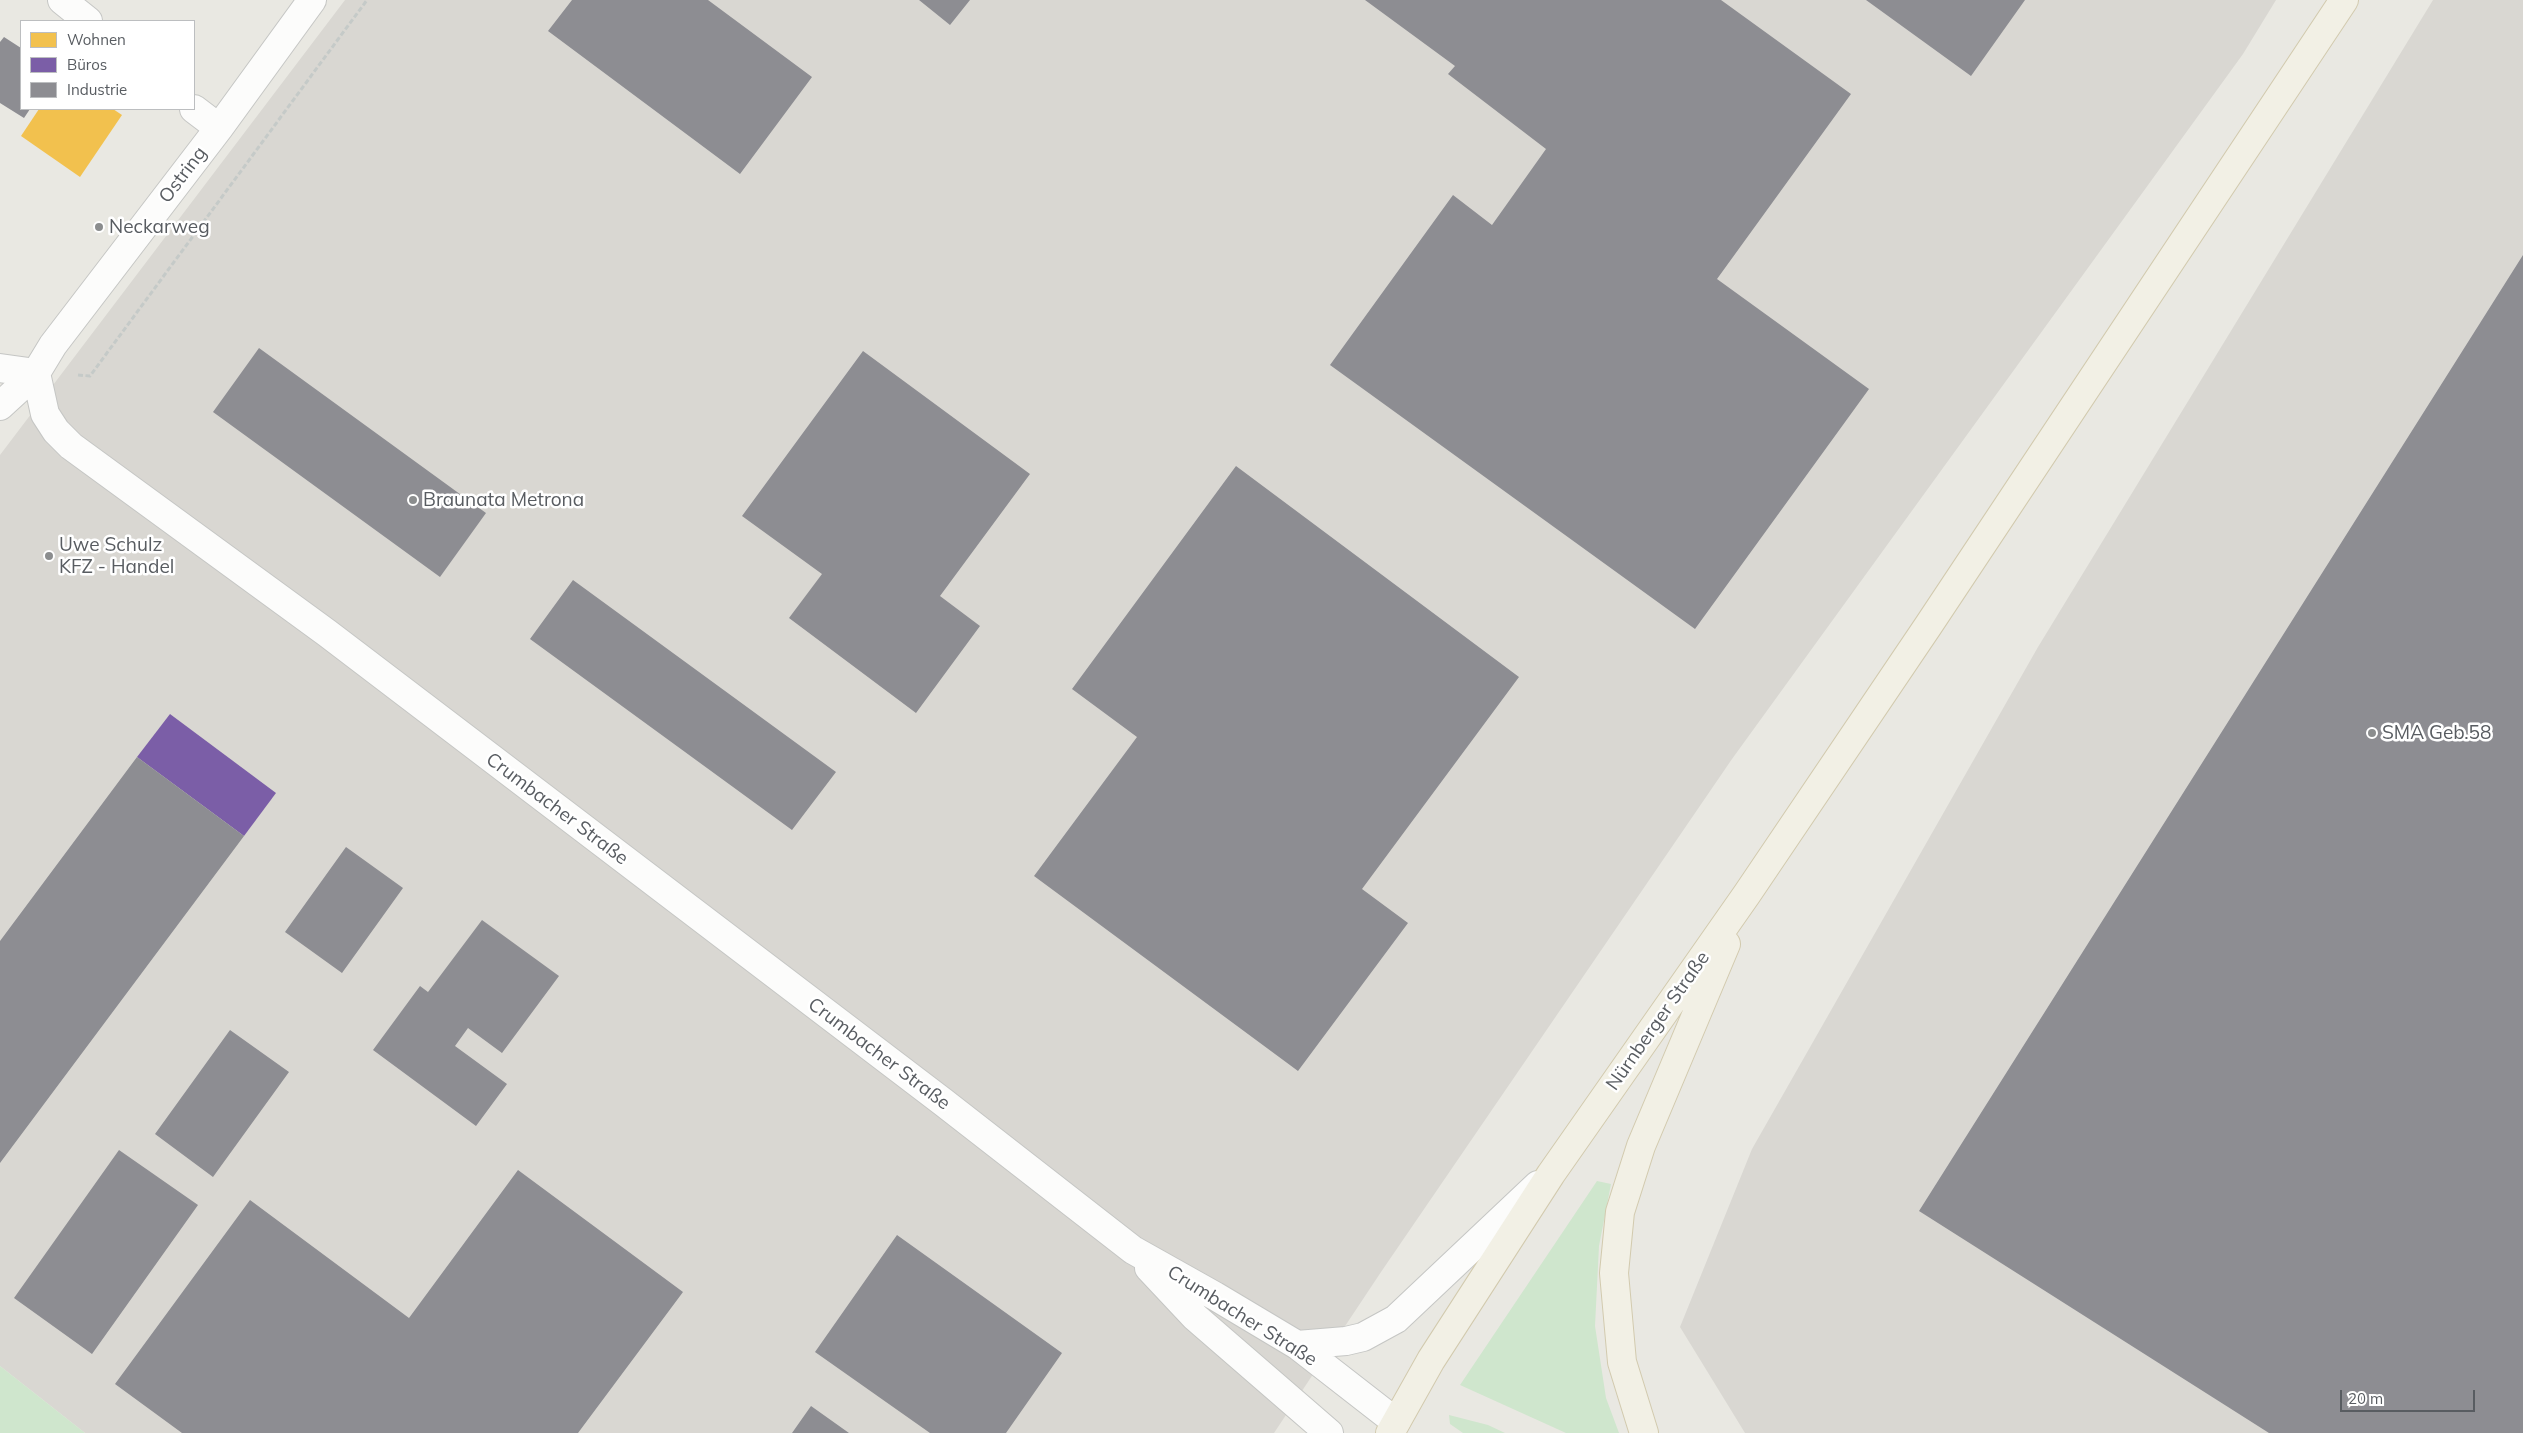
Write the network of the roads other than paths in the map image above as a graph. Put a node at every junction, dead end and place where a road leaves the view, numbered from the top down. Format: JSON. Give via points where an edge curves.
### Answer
{"nodes":[{"id":1,"x":62,"y":0,"type":"edge"},
{"id":2,"x":312,"y":0,"type":"edge"},
{"id":3,"x":2344,"y":0,"type":"edge"},
{"id":4,"x":87,"y":20,"type":"edge"},
{"id":5,"x":195,"y":110,"type":"edge"},
{"id":6,"x":218,"y":128,"type":"junction"},
{"id":7,"x":0,"y":368,"type":"edge"},
{"id":8,"x":36,"y":373,"type":"junction"},
{"id":9,"x":0,"y":406,"type":"edge"},
{"id":10,"x":1746,"y":894,"type":"junction"},
{"id":11,"x":1550,"y":1174,"type":"junction"},
{"id":12,"x":1133,"y":1250,"type":"junction"},
{"id":13,"x":1297,"y":1345,"type":"junction"},
{"id":14,"x":1400,"y":1429,"type":"edge"},
{"id":15,"x":1329,"y":1433,"type":"edge"},
{"id":16,"x":1644,"y":1433,"type":"edge"}],
"edges":[{"from":1,"to":4,"type":"street"},
{"from":2,"to":6,"type":"street","name":"Ostring"},
{"from":3,"to":10,"type":"main road","name":"Nürnberger Straße"},
{"from":5,"to":6,"type":"street"},
{"from":6,"to":8,"type":"street","name":"Ostring","via":[[53,345]]},
{"from":7,"to":8,"type":"street"},
{"from":8,"to":9,"type":"street","name":"Ostring"},
{"from":8,"to":12,"type":"street","name":"Crumbacher Straße","via":[[45,414],[71,446],[326,633],[452,716]]},
{"from":10,"to":11,"type":"main road","name":"Nürnberger Straße"},
{"from":10,"to":16,"type":"main road","via":[[1640,1146],[1620,1212],[1614,1273],[1622,1362]]},
{"from":11,"to":13,"type":"street","via":[[1396,1319],[1363,1337]]},
{"from":11,"to":14,"type":"main road","name":"Nürnberger Straße","via":[[1431,1360]]},
{"from":12,"to":13,"type":"street","name":"Crumbacher Straße"},
{"from":12,"to":15,"type":"street","name":"Crumbacher Straße","via":[[1195,1317]]},
{"from":13,"to":14,"type":"street","name":"Crumbacher Straße"}]}
